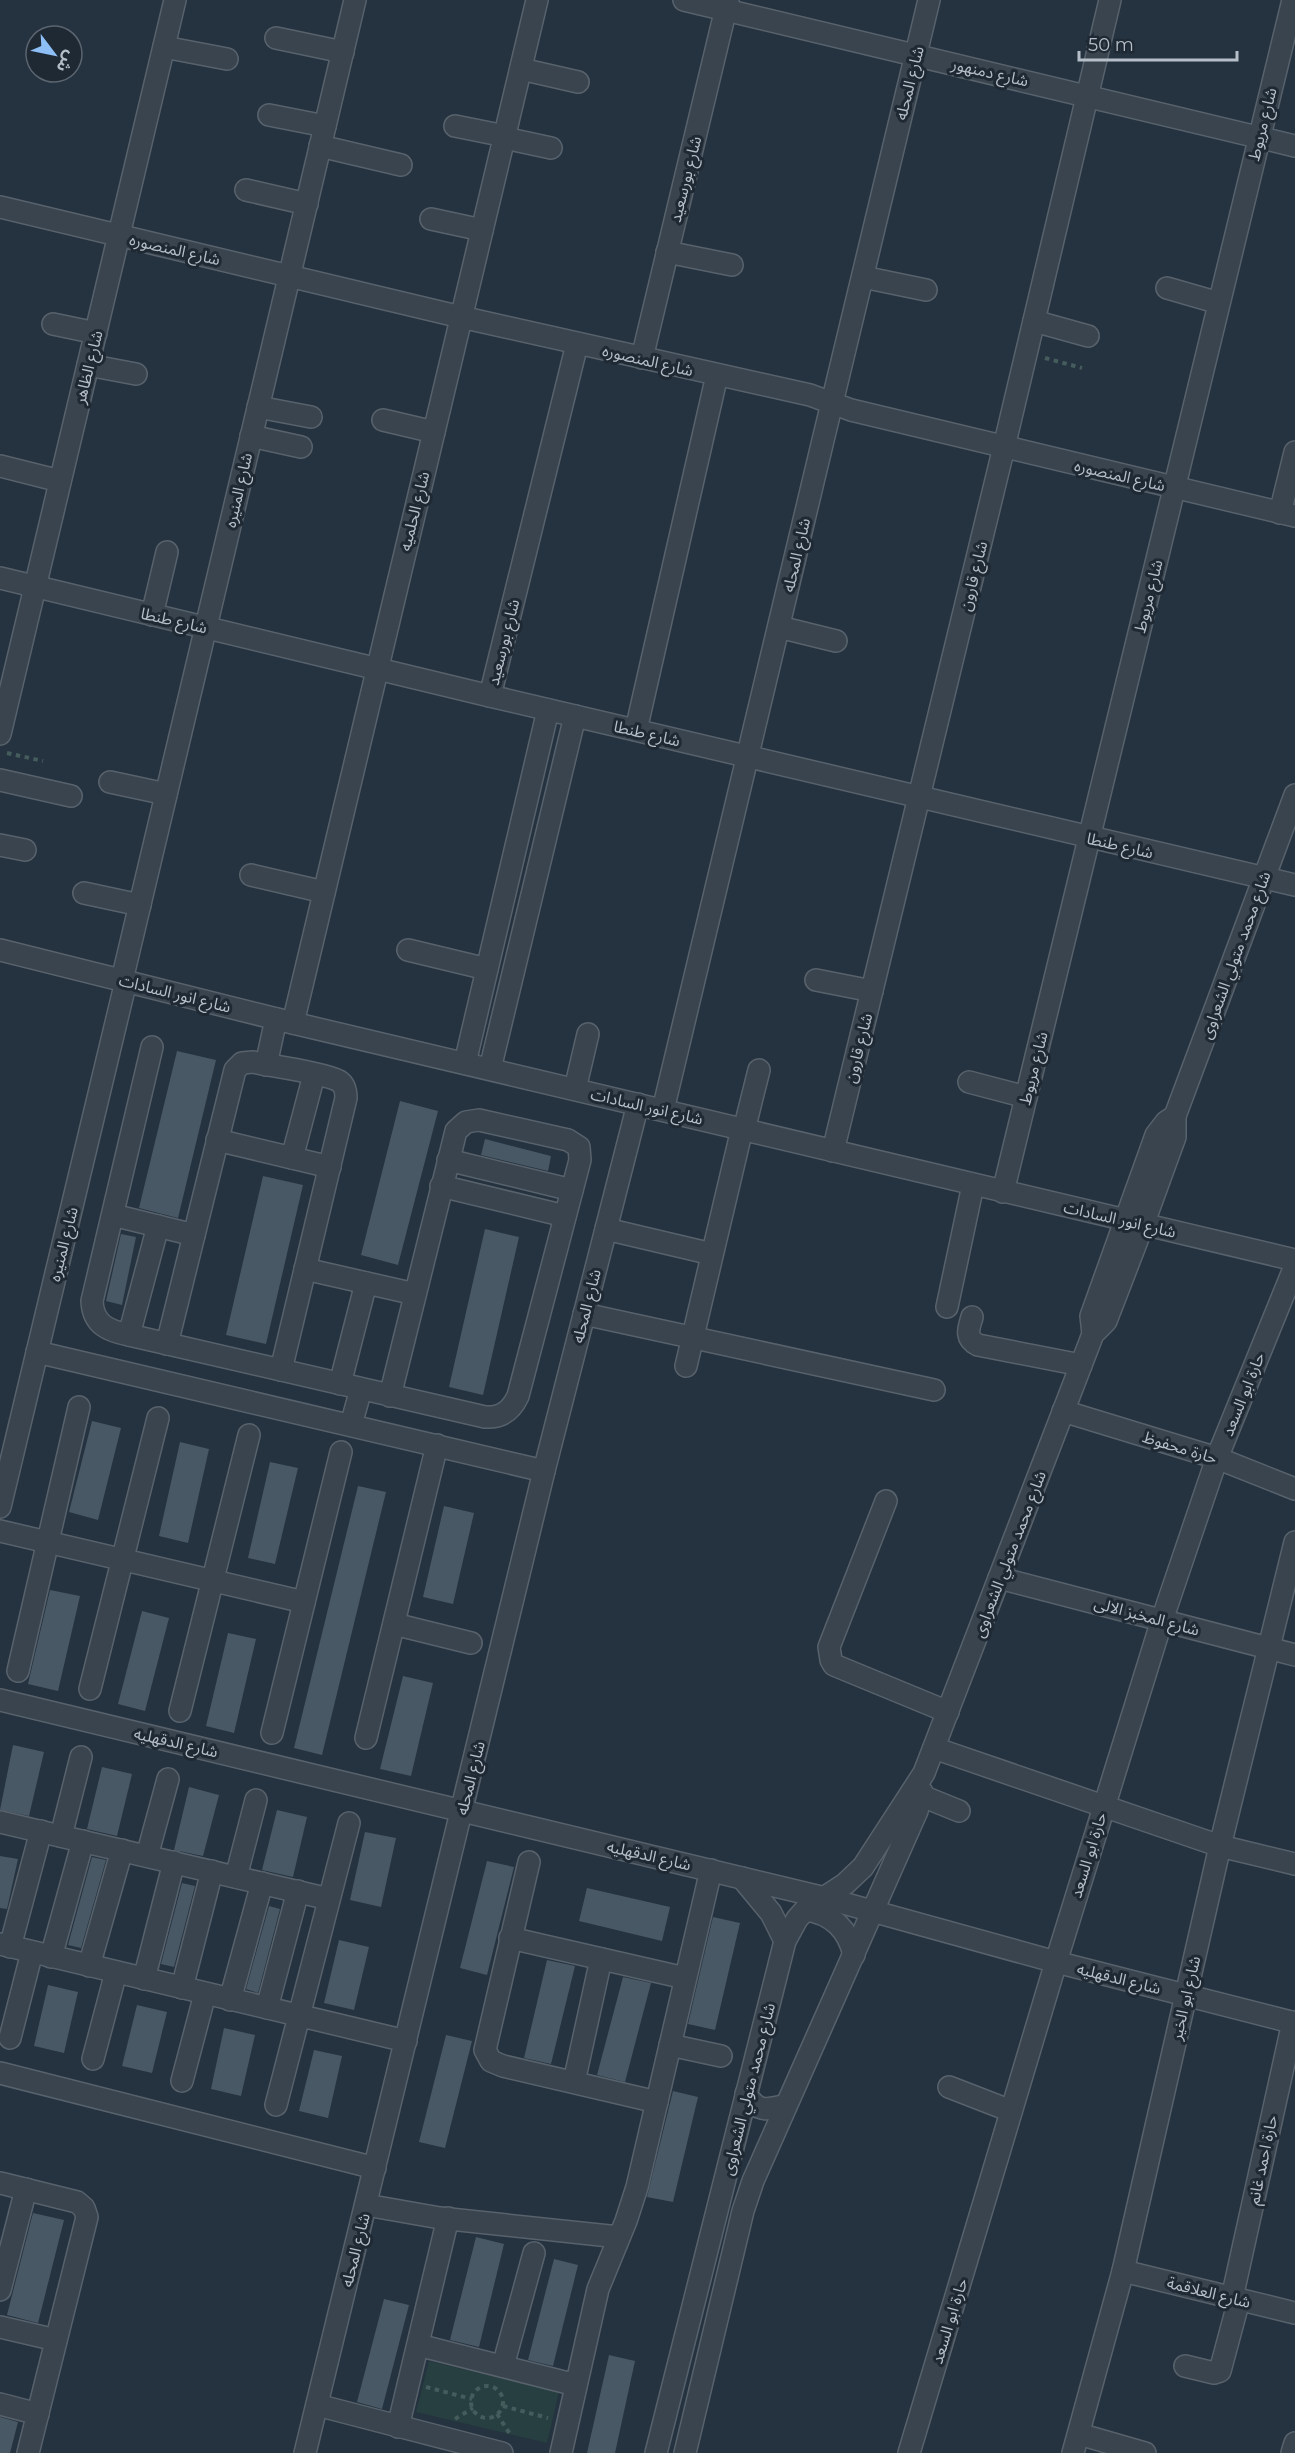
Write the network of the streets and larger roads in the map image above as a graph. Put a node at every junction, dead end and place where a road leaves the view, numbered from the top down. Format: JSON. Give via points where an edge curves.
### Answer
{"nodes":[{"id":1,"x":175,"y":0,"type":"edge"},
{"id":2,"x":355,"y":0,"type":"edge"},
{"id":3,"x":537,"y":0,"type":"edge"},
{"id":4,"x":684,"y":0,"type":"edge"},
{"id":5,"x":929,"y":0,"type":"edge"},
{"id":6,"x":1110,"y":0,"type":"edge"},
{"id":7,"x":1293,"y":0,"type":"edge"},
{"id":8,"x":727,"y":5,"type":"edge"},
{"id":9,"x":276,"y":38,"type":"dead end"},
{"id":10,"x":164,"y":47,"type":"junction"},
{"id":11,"x":343,"y":52,"type":"junction"},
{"id":12,"x":916,"y":55,"type":"junction"},
{"id":13,"x":227,"y":59,"type":"dead end"},
{"id":14,"x":521,"y":69,"type":"junction"},
{"id":15,"x":578,"y":82,"type":"dead end"},
{"id":16,"x":1088,"y":95,"type":"junction"},
{"id":17,"x":269,"y":115,"type":"dead end"},
{"id":18,"x":455,"y":126,"type":"dead end"},
{"id":19,"x":323,"y":136,"type":"junction"},
{"id":20,"x":504,"y":137,"type":"junction"},
{"id":21,"x":1259,"y":137,"type":"junction"},
{"id":22,"x":1295,"y":146,"type":"edge"},
{"id":23,"x":551,"y":148,"type":"dead end"},
{"id":24,"x":401,"y":165,"type":"dead end"},
{"id":25,"x":246,"y":190,"type":"dead end"},
{"id":26,"x":307,"y":204,"type":"junction"},
{"id":27,"x":0,"y":207,"type":"edge"},
{"id":28,"x":431,"y":219,"type":"dead end"},
{"id":29,"x":482,"y":230,"type":"junction"},
{"id":30,"x":119,"y":236,"type":"junction"},
{"id":31,"x":667,"y":252,"type":"junction"},
{"id":32,"x":732,"y":265,"type":"dead end"},
{"id":33,"x":290,"y":276,"type":"junction"},
{"id":34,"x":863,"y":277,"type":"junction"},
{"id":35,"x":1167,"y":288,"type":"dead end"},
{"id":36,"x":926,"y":290,"type":"dead end"},
{"id":37,"x":1219,"y":303,"type":"junction"},
{"id":38,"x":461,"y":317,"type":"junction"},
{"id":39,"x":1034,"y":321,"type":"junction"},
{"id":40,"x":53,"y":324,"type":"dead end"},
{"id":41,"x":96,"y":333,"type":"junction"},
{"id":42,"x":1088,"y":336,"type":"dead end"},
{"id":43,"x":577,"y":344,"type":"junction"},
{"id":44,"x":642,"y":358,"type":"junction"},
{"id":45,"x":88,"y":365,"type":"junction"},
{"id":46,"x":136,"y":374,"type":"dead end"},
{"id":47,"x":717,"y":375,"type":"junction"},
{"id":48,"x":832,"y":403,"type":"junction"},
{"id":49,"x":258,"y":407,"type":"junction"},
{"id":50,"x":311,"y":417,"type":"dead end"},
{"id":51,"x":383,"y":420,"type":"dead end"},
{"id":52,"x":434,"y":432,"type":"junction"},
{"id":53,"x":251,"y":436,"type":"junction"},
{"id":54,"x":301,"y":447,"type":"dead end"},
{"id":55,"x":1004,"y":447,"type":"junction"},
{"id":56,"x":1295,"y":452,"type":"edge"},
{"id":57,"x":0,"y":466,"type":"edge"},
{"id":58,"x":60,"y":481,"type":"junction"},
{"id":59,"x":1174,"y":488,"type":"junction"},
{"id":60,"x":1288,"y":515,"type":"edge"},
{"id":61,"x":167,"y":552,"type":"dead end"},
{"id":62,"x":0,"y":578,"type":"edge"},
{"id":63,"x":35,"y":586,"type":"junction"},
{"id":64,"x":152,"y":615,"type":"junction"},
{"id":65,"x":206,"y":627,"type":"junction"},
{"id":66,"x":779,"y":627,"type":"junction"},
{"id":67,"x":836,"y":641,"type":"dead end"},
{"id":68,"x":376,"y":669,"type":"junction"},
{"id":69,"x":490,"y":696,"type":"junction"},
{"id":70,"x":548,"y":710,"type":"junction"},
{"id":71,"x":575,"y":716,"type":"junction"},
{"id":72,"x":636,"y":730,"type":"junction"},
{"id":73,"x":0,"y":734,"type":"edge"},
{"id":74,"x":746,"y":756,"type":"junction"},
{"id":75,"x":0,"y":780,"type":"edge"},
{"id":76,"x":110,"y":782,"type":"dead end"},
{"id":77,"x":166,"y":794,"type":"junction"},
{"id":78,"x":1295,"y":795,"type":"edge"},
{"id":79,"x":71,"y":796,"type":"dead end"},
{"id":80,"x":919,"y":798,"type":"junction"},
{"id":81,"x":1089,"y":838,"type":"junction"},
{"id":82,"x":0,"y":845,"type":"edge"},
{"id":83,"x":25,"y":850,"type":"dead end"},
{"id":84,"x":251,"y":875,"type":"dead end"},
{"id":85,"x":1264,"y":877,"type":"junction"},
{"id":86,"x":1295,"y":885,"type":"edge"},
{"id":87,"x":324,"y":892,"type":"junction"},
{"id":88,"x":84,"y":893,"type":"dead end"},
{"id":89,"x":140,"y":905,"type":"junction"},
{"id":90,"x":0,"y":950,"type":"edge"},
{"id":91,"x":408,"y":950,"type":"dead end"},
{"id":92,"x":488,"y":969,"type":"junction"},
{"id":93,"x":816,"y":980,"type":"dead end"},
{"id":94,"x":124,"y":981,"type":"junction"},
{"id":95,"x":872,"y":991,"type":"junction"},
{"id":96,"x":285,"y":1021,"type":"junction"},
{"id":97,"x":588,"y":1034,"type":"dead end"},
{"id":98,"x":152,"y":1047,"type":"dead end"},
{"id":99,"x":465,"y":1063,"type":"junction"},
{"id":100,"x":266,"y":1065,"type":"junction"},
{"id":101,"x":490,"y":1069,"type":"junction"},
{"id":102,"x":759,"y":1070,"type":"dead end"},
{"id":103,"x":314,"y":1075,"type":"junction"},
{"id":104,"x":969,"y":1082,"type":"dead end"},
{"id":105,"x":575,"y":1089,"type":"junction"},
{"id":106,"x":1026,"y":1097,"type":"junction"},
{"id":107,"x":638,"y":1104,"type":"junction"},
{"id":108,"x":663,"y":1110,"type":"junction"},
{"id":109,"x":743,"y":1129,"type":"junction"},
{"id":110,"x":217,"y":1140,"type":"junction"},
{"id":111,"x":833,"y":1151,"type":"junction"},
{"id":112,"x":292,"y":1158,"type":"junction"},
{"id":113,"x":448,"y":1160,"type":"junction"},
{"id":114,"x":330,"y":1167,"type":"junction"},
{"id":115,"x":973,"y":1185,"type":"junction"},
{"id":116,"x":441,"y":1186,"type":"junction"},
{"id":117,"x":572,"y":1190,"type":"junction"},
{"id":118,"x":1003,"y":1192,"type":"junction"},
{"id":119,"x":113,"y":1215,"type":"junction"},
{"id":120,"x":566,"y":1216,"type":"junction"},
{"id":121,"x":1134,"y":1223,"type":"junction"},
{"id":122,"x":158,"y":1226,"type":"junction"},
{"id":123,"x":606,"y":1229,"type":"junction"},
{"id":124,"x":194,"y":1235,"type":"junction"},
{"id":125,"x":712,"y":1254,"type":"junction"},
{"id":126,"x":1295,"y":1260,"type":"edge"},
{"id":127,"x":1295,"y":1266,"type":"edge"},
{"id":128,"x":305,"y":1269,"type":"junction"},
{"id":129,"x":366,"y":1283,"type":"junction"},
{"id":130,"x":415,"y":1294,"type":"junction"},
{"id":131,"x":948,"y":1307,"type":"dead end"},
{"id":132,"x":584,"y":1314,"type":"junction"},
{"id":133,"x":972,"y":1317,"type":"dead end"},
{"id":134,"x":129,"y":1335,"type":"junction"},
{"id":135,"x":692,"y":1337,"type":"junction"},
{"id":136,"x":167,"y":1344,"type":"junction"},
{"id":137,"x":37,"y":1352,"type":"junction"},
{"id":138,"x":1081,"y":1365,"type":"junction"},
{"id":139,"x":686,"y":1366,"type":"dead end"},
{"id":140,"x":281,"y":1370,"type":"junction"},
{"id":141,"x":350,"y":1386,"type":"junction"},
{"id":142,"x":934,"y":1390,"type":"dead end"},
{"id":143,"x":390,"y":1396,"type":"junction"},
{"id":144,"x":79,"y":1407,"type":"dead end"},
{"id":145,"x":1063,"y":1411,"type":"junction"},
{"id":146,"x":158,"y":1418,"type":"dead end"},
{"id":147,"x":351,"y":1425,"type":"junction"},
{"id":148,"x":249,"y":1435,"type":"dead end"},
{"id":149,"x":437,"y":1445,"type":"junction"},
{"id":150,"x":341,"y":1452,"type":"dead end"},
{"id":151,"x":1217,"y":1458,"type":"junction"},
{"id":152,"x":544,"y":1471,"type":"junction"},
{"id":153,"x":1295,"y":1490,"type":"edge"},
{"id":154,"x":886,"y":1501,"type":"dead end"},
{"id":155,"x":0,"y":1508,"type":"edge"},
{"id":156,"x":0,"y":1531,"type":"edge"},
{"id":157,"x":48,"y":1542,"type":"junction"},
{"id":158,"x":1295,"y":1542,"type":"edge"},
{"id":159,"x":123,"y":1559,"type":"junction"},
{"id":160,"x":999,"y":1578,"type":"junction"},
{"id":161,"x":213,"y":1580,"type":"junction"},
{"id":162,"x":304,"y":1602,"type":"junction"},
{"id":163,"x":1162,"y":1620,"type":"junction"},
{"id":164,"x":394,"y":1624,"type":"junction"},
{"id":165,"x":471,"y":1643,"type":"dead end"},
{"id":166,"x":1269,"y":1648,"type":"junction"},
{"id":167,"x":1295,"y":1655,"type":"edge"},
{"id":168,"x":18,"y":1671,"type":"dead end"},
{"id":169,"x":90,"y":1689,"type":"dead end"},
{"id":170,"x":0,"y":1700,"type":"edge"},
{"id":171,"x":180,"y":1711,"type":"dead end"},
{"id":172,"x":948,"y":1712,"type":"junction"},
{"id":173,"x":272,"y":1733,"type":"dead end"},
{"id":174,"x":366,"y":1738,"type":"dead end"},
{"id":175,"x":934,"y":1748,"type":"junction"},
{"id":176,"x":81,"y":1757,"type":"dead end"},
{"id":177,"x":924,"y":1773,"type":"junction"},
{"id":178,"x":168,"y":1779,"type":"dead end"},
{"id":179,"x":922,"y":1796,"type":"junction"},
{"id":180,"x":256,"y":1800,"type":"dead end"},
{"id":181,"x":1103,"y":1808,"type":"junction"},
{"id":182,"x":462,"y":1811,"type":"junction"},
{"id":183,"x":959,"y":1811,"type":"dead end"},
{"id":184,"x":0,"y":1822,"type":"edge"},
{"id":185,"x":349,"y":1823,"type":"dead end"},
{"id":186,"x":51,"y":1834,"type":"junction"},
{"id":187,"x":82,"y":1841,"type":"junction"},
{"id":188,"x":1220,"y":1846,"type":"junction"},
{"id":189,"x":122,"y":1850,"type":"junction"},
{"id":190,"x":147,"y":1856,"type":"junction"},
{"id":191,"x":174,"y":1862,"type":"junction"},
{"id":192,"x":529,"y":1862,"type":"dead end"},
{"id":193,"x":1295,"y":1864,"type":"edge"},
{"id":194,"x":711,"y":1870,"type":"junction"},
{"id":195,"x":212,"y":1871,"type":"junction"},
{"id":196,"x":236,"y":1877,"type":"junction"},
{"id":197,"x":742,"y":1878,"type":"junction"},
{"id":198,"x":262,"y":1883,"type":"junction"},
{"id":199,"x":298,"y":1891,"type":"junction"},
{"id":200,"x":825,"y":1898,"type":"junction"},
{"id":201,"x":329,"y":1899,"type":"junction"},
{"id":202,"x":805,"y":1910,"type":"junction"},
{"id":203,"x":873,"y":1911,"type":"junction"},
{"id":204,"x":510,"y":1938,"type":"junction"},
{"id":205,"x":785,"y":1941,"type":"junction"},
{"id":206,"x":5,"y":1946,"type":"edge"},
{"id":207,"x":42,"y":1954,"type":"junction"},
{"id":208,"x":854,"y":1955,"type":"junction"},
{"id":209,"x":601,"y":1959,"type":"junction"},
{"id":210,"x":1056,"y":1962,"type":"junction"},
{"id":211,"x":89,"y":1966,"type":"junction"},
{"id":212,"x":116,"y":1972,"type":"junction"},
{"id":213,"x":685,"y":1978,"type":"junction"},
{"id":214,"x":144,"y":1979,"type":"junction"},
{"id":215,"x":182,"y":1988,"type":"junction"},
{"id":216,"x":205,"y":1994,"type":"junction"},
{"id":217,"x":1186,"y":1995,"type":"junction"},
{"id":218,"x":230,"y":2000,"type":"junction"},
{"id":219,"x":267,"y":2008,"type":"junction"},
{"id":220,"x":299,"y":2016,"type":"junction"},
{"id":221,"x":1294,"y":2023,"type":"edge"},
{"id":222,"x":10,"y":2038,"type":"dead end"},
{"id":223,"x":406,"y":2041,"type":"junction"},
{"id":224,"x":669,"y":2045,"type":"junction"},
{"id":225,"x":722,"y":2056,"type":"dead end"},
{"id":226,"x":93,"y":2059,"type":"dead end"},
{"id":227,"x":0,"y":2073,"type":"edge"},
{"id":228,"x":182,"y":2081,"type":"dead end"},
{"id":229,"x":574,"y":2082,"type":"junction"},
{"id":230,"x":949,"y":2087,"type":"dead end"},
{"id":231,"x":746,"y":2094,"type":"junction"},
{"id":232,"x":657,"y":2102,"type":"junction"},
{"id":233,"x":276,"y":2105,"type":"dead end"},
{"id":234,"x":786,"y":2105,"type":"junction"},
{"id":235,"x":1011,"y":2111,"type":"junction"},
{"id":236,"x":375,"y":2168,"type":"junction"},
{"id":237,"x":0,"y":2182,"type":"edge"},
{"id":238,"x":26,"y":2189,"type":"junction"},
{"id":239,"x":366,"y":2205,"type":"junction"},
{"id":240,"x":448,"y":2218,"type":"junction"},
{"id":241,"x":619,"y":2237,"type":"junction"},
{"id":242,"x":534,"y":2253,"type":"dead end"},
{"id":243,"x":1122,"y":2271,"type":"junction"},
{"id":244,"x":0,"y":2288,"type":"edge"},
{"id":245,"x":1236,"y":2299,"type":"junction"},
{"id":246,"x":1295,"y":2313,"type":"edge"},
{"id":247,"x":0,"y":2327,"type":"edge"},
{"id":248,"x":56,"y":2340,"type":"junction"},
{"id":249,"x":418,"y":2345,"type":"junction"},
{"id":250,"x":503,"y":2366,"type":"junction"},
{"id":251,"x":1185,"y":2366,"type":"dead end"},
{"id":252,"x":576,"y":2385,"type":"junction"},
{"id":253,"x":0,"y":2404,"type":"edge"},
{"id":254,"x":317,"y":2406,"type":"junction"},
{"id":255,"x":38,"y":2414,"type":"junction"},
{"id":256,"x":398,"y":2427,"type":"junction"},
{"id":257,"x":1076,"y":2443,"type":"edge"},
{"id":258,"x":1295,"y":2443,"type":"edge"},
{"id":259,"x":427,"y":2444,"type":"edge"},
{"id":260,"x":1145,"y":2452,"type":"edge"},
{"id":261,"x":28,"y":2453,"type":"edge"},
{"id":262,"x":305,"y":2453,"type":"edge"},
{"id":263,"x":502,"y":2453,"type":"edge"},
{"id":264,"x":561,"y":2453,"type":"edge"},
{"id":265,"x":656,"y":2453,"type":"edge"},
{"id":266,"x":685,"y":2453,"type":"edge"},
{"id":267,"x":909,"y":2453,"type":"edge"},
{"id":268,"x":1292,"y":2453,"type":"edge"}],
"edges":[{"from":1,"to":10,"type":"street","name":"شارع الظاهر"},
{"from":2,"to":11,"type":"street","name":"شارع المنيره"},
{"from":3,"to":14,"type":"street","name":"شارع الحلميه"},
{"from":4,"to":8,"type":"street","name":"شارع دمنهور"},
{"from":5,"to":12,"type":"street","name":"شارع المحله"},
{"from":6,"to":16,"type":"street","name":"شارع قارون"},
{"from":7,"to":21,"type":"street","name":"شارع مريوط"},
{"from":8,"to":12,"type":"street","name":"شارع دمنهور"},
{"from":8,"to":31,"type":"street","name":"شارع بورسعيد"},
{"from":9,"to":11,"type":"street"},
{"from":10,"to":13,"type":"street"},
{"from":10,"to":30,"type":"street","name":"شارع الظاهر"},
{"from":11,"to":19,"type":"street","name":"شارع المنيره"},
{"from":12,"to":16,"type":"street","name":"شارع دمنهور"},
{"from":12,"to":34,"type":"street","name":"شارع المحله"},
{"from":14,"to":15,"type":"street"},
{"from":14,"to":20,"type":"street","name":"شارع الحلميه"},
{"from":16,"to":21,"type":"street","name":"شارع دمنهور"},
{"from":16,"to":39,"type":"street","name":"شارع قارون"},
{"from":17,"to":19,"type":"street"},
{"from":18,"to":20,"type":"street"},
{"from":19,"to":24,"type":"street"},
{"from":19,"to":26,"type":"street","name":"شارع المنيره"},
{"from":20,"to":23,"type":"street"},
{"from":20,"to":29,"type":"street","name":"شارع الحلميه"},
{"from":21,"to":22,"type":"street","name":"شارع دمنهور"},
{"from":21,"to":37,"type":"street","name":"شارع مريوط"},
{"from":25,"to":26,"type":"street"},
{"from":26,"to":33,"type":"street","name":"شارع المنيره"},
{"from":27,"to":30,"type":"street","name":"شارع المنصوره"},
{"from":28,"to":29,"type":"street"},
{"from":29,"to":38,"type":"street","name":"شارع الحلميه"},
{"from":30,"to":33,"type":"street","name":"شارع المنصوره"},
{"from":30,"to":41,"type":"street","name":"شارع الظاهر"},
{"from":31,"to":32,"type":"street"},
{"from":31,"to":44,"type":"street","name":"شارع بورسعيد"},
{"from":33,"to":38,"type":"street","name":"شارع المنصوره"},
{"from":33,"to":49,"type":"street","name":"شارع المنيره"},
{"from":34,"to":36,"type":"street"},
{"from":34,"to":48,"type":"street","name":"شارع المحله"},
{"from":35,"to":37,"type":"street"},
{"from":37,"to":59,"type":"street","name":"شارع مريوط"},
{"from":38,"to":43,"type":"street","name":"شارع المنصوره"},
{"from":38,"to":52,"type":"street","name":"شارع الحلميه"},
{"from":39,"to":42,"type":"street"},
{"from":39,"to":55,"type":"street","name":"شارع قارون"},
{"from":40,"to":41,"type":"street"},
{"from":41,"to":45,"type":"street","name":"شارع الظاهر"},
{"from":43,"to":44,"type":"street","name":"شارع المنصوره"},
{"from":43,"to":69,"type":"street","name":"شارع بورسعيد"},
{"from":44,"to":47,"type":"street","name":"شارع المنصوره"},
{"from":45,"to":46,"type":"street"},
{"from":45,"to":58,"type":"street","name":"شارع الظاهر"},
{"from":47,"to":48,"type":"street","name":"شارع المنصوره"},
{"from":47,"to":72,"type":"street"},
{"from":48,"to":55,"type":"street","name":"شارع المنصوره"},
{"from":48,"to":66,"type":"street","name":"شارع المحله"},
{"from":49,"to":50,"type":"street"},
{"from":49,"to":53,"type":"street","name":"شارع المنيره"},
{"from":51,"to":52,"type":"street"},
{"from":52,"to":68,"type":"street","name":"شارع الحلميه"},
{"from":53,"to":54,"type":"street"},
{"from":53,"to":65,"type":"street","name":"شارع المنيره"},
{"from":55,"to":59,"type":"street","name":"شارع المنصوره"},
{"from":55,"to":80,"type":"street","name":"شارع قارون"},
{"from":56,"to":60,"type":"street"},
{"from":57,"to":58,"type":"street"},
{"from":58,"to":63,"type":"street","name":"شارع الظاهر"},
{"from":59,"to":60,"type":"street","name":"شارع المنصوره"},
{"from":59,"to":81,"type":"street","name":"شارع مريوط"},
{"from":61,"to":64,"type":"street"},
{"from":62,"to":63,"type":"street","name":"شارع طنطا"},
{"from":63,"to":64,"type":"street","name":"شارع طنطا"},
{"from":63,"to":73,"type":"street","name":"شارع الظاهر"},
{"from":64,"to":65,"type":"street","name":"شارع طنطا"},
{"from":65,"to":68,"type":"street","name":"شارع طنطا"},
{"from":65,"to":77,"type":"street","name":"شارع المنيره"},
{"from":66,"to":67,"type":"street"},
{"from":66,"to":74,"type":"street","name":"شارع المحله"},
{"from":68,"to":69,"type":"street","name":"شارع طنطا"},
{"from":68,"to":87,"type":"street","name":"شارع الحلميه"},
{"from":69,"to":70,"type":"street","name":"شارع طنطا"},
{"from":70,"to":71,"type":"street","name":"شارع طنطا"},
{"from":70,"to":92,"type":"street"},
{"from":71,"to":72,"type":"street","name":"شارع طنطا"},
{"from":71,"to":101,"type":"street"},
{"from":72,"to":74,"type":"street","name":"شارع طنطا"},
{"from":74,"to":80,"type":"street","name":"شارع طنطا"},
{"from":74,"to":108,"type":"street","name":"شارع المحله"},
{"from":75,"to":79,"type":"street"},
{"from":76,"to":77,"type":"street"},
{"from":77,"to":89,"type":"street","name":"شارع المنيره"},
{"from":78,"to":85,"type":"street","name":"شارع محمد متولي الشعراوى"},
{"from":80,"to":81,"type":"street","name":"شارع طنطا"},
{"from":80,"to":95,"type":"street","name":"شارع قارون"},
{"from":81,"to":85,"type":"street","name":"شارع طنطا"},
{"from":81,"to":106,"type":"street","name":"شارع مريوط"},
{"from":82,"to":83,"type":"street"},
{"from":84,"to":87,"type":"street"},
{"from":85,"to":86,"type":"street","name":"شارع طنطا"},
{"from":85,"to":121,"type":"street","name":"شارع محمد متولي الشعراوى","via":[[1175,1116],[1176,1137]]},
{"from":87,"to":96,"type":"street","name":"شارع الحلميه"},
{"from":88,"to":89,"type":"street"},
{"from":89,"to":94,"type":"street","name":"شارع المنيره"},
{"from":90,"to":94,"type":"street","name":"شارع انور السادات"},
{"from":91,"to":92,"type":"street"},
{"from":92,"to":99,"type":"street"},
{"from":93,"to":95,"type":"street"},
{"from":94,"to":96,"type":"street","name":"شارع انور السادات"},
{"from":94,"to":137,"type":"street","name":"شارع المنيره"},
{"from":95,"to":111,"type":"street","name":"شارع قارون"},
{"from":96,"to":99,"type":"street","name":"شارع انور السادات"},
{"from":96,"to":100,"type":"street","name":"شارع الحلميه"},
{"from":97,"to":105,"type":"street"},
{"from":98,"to":119,"type":"street"},
{"from":99,"to":101,"type":"street","name":"شارع انور السادات"},
{"from":100,"to":103,"type":"street"},
{"from":100,"to":110,"type":"street","via":[[247,1062],[235,1070]]},
{"from":101,"to":105,"type":"street","name":"شارع انور السادات"},
{"from":102,"to":109,"type":"street"},
{"from":103,"to":112,"type":"street"},
{"from":103,"to":114,"type":"street","via":[[340,1082],[346,1092]]},
{"from":104,"to":106,"type":"street"},
{"from":105,"to":107,"type":"street","name":"شارع انور السادات"},
{"from":106,"to":118,"type":"street","name":"شارع مريوط"},
{"from":107,"to":108,"type":"street","name":"شارع انور السادات"},
{"from":107,"to":123,"type":"street","name":"شارع المحله"},
{"from":108,"to":109,"type":"street","name":"شارع انور السادات"},
{"from":109,"to":111,"type":"street","name":"شارع انور السادات"},
{"from":109,"to":125,"type":"street"},
{"from":110,"to":112,"type":"street"},
{"from":110,"to":124,"type":"street"},
{"from":111,"to":115,"type":"street","name":"شارع انور السادات"},
{"from":112,"to":114,"type":"street"},
{"from":113,"to":116,"type":"street"},
{"from":113,"to":117,"type":"street"},
{"from":113,"to":117,"type":"street","via":[[456,1131],[472,1120],[557,1138],[572,1142],[580,1151]]},
{"from":114,"to":128,"type":"street"},
{"from":115,"to":118,"type":"street","name":"شارع انور السادات"},
{"from":115,"to":131,"type":"street"},
{"from":116,"to":120,"type":"street"},
{"from":116,"to":130,"type":"street"},
{"from":117,"to":120,"type":"street"},
{"from":118,"to":121,"type":"street","name":"شارع انور السادات"},
{"from":119,"to":122,"type":"street"},
{"from":119,"to":134,"type":"street","via":[[93,1309],[106,1329]]},
{"from":120,"to":143,"type":"street","via":[[518,1396],[511,1408],[499,1416],[485,1417]]},
{"from":121,"to":126,"type":"street","name":"شارع انور السادات"},
{"from":121,"to":138,"type":"street","name":"شارع محمد متولي الشعراوى","via":[[1106,1321],[1093,1334]]},
{"from":122,"to":124,"type":"street"},
{"from":122,"to":134,"type":"street"},
{"from":123,"to":125,"type":"street"},
{"from":123,"to":132,"type":"street","name":"شارع المحله"},
{"from":124,"to":136,"type":"street"},
{"from":125,"to":135,"type":"street"},
{"from":127,"to":151,"type":"street","name":"حارة ابو السعد"},
{"from":128,"to":129,"type":"street"},
{"from":128,"to":140,"type":"street"},
{"from":129,"to":130,"type":"street"},
{"from":129,"to":141,"type":"street"},
{"from":130,"to":143,"type":"street"},
{"from":132,"to":135,"type":"street"},
{"from":132,"to":152,"type":"street","name":"شارع المحله"},
{"from":133,"to":138,"type":"street","via":[[969,1338],[978,1345]]},
{"from":134,"to":136,"type":"street"},
{"from":135,"to":139,"type":"street"},
{"from":135,"to":142,"type":"street"},
{"from":136,"to":140,"type":"street"},
{"from":137,"to":147,"type":"street"},
{"from":137,"to":155,"type":"street","name":"شارع المنيره"},
{"from":138,"to":145,"type":"street","name":"شارع محمد متولي الشعراوى"},
{"from":140,"to":141,"type":"street"},
{"from":141,"to":143,"type":"street"},
{"from":141,"to":147,"type":"street"},
{"from":144,"to":157,"type":"street"},
{"from":145,"to":151,"type":"street","name":"حارة محفوظ"},
{"from":145,"to":160,"type":"street","name":"شارع محمد متولي الشعراوى"},
{"from":146,"to":159,"type":"street"},
{"from":147,"to":149,"type":"street"},
{"from":148,"to":161,"type":"street"},
{"from":149,"to":152,"type":"street"},
{"from":149,"to":164,"type":"street"},
{"from":150,"to":162,"type":"street"},
{"from":151,"to":153,"type":"street","name":"حارة محفوظ"},
{"from":151,"to":163,"type":"street","name":"حارة ابو السعد"},
{"from":152,"to":182,"type":"street","name":"شارع المحله"},
{"from":154,"to":172,"type":"street","via":[[829,1647],[831,1660],[834,1665]]},
{"from":156,"to":157,"type":"street"},
{"from":157,"to":159,"type":"street"},
{"from":157,"to":168,"type":"street"},
{"from":158,"to":166,"type":"street","name":"شارع ابو الخير"},
{"from":159,"to":161,"type":"street"},
{"from":159,"to":169,"type":"street"},
{"from":160,"to":163,"type":"street","name":"شارع المخبز الالى"},
{"from":160,"to":172,"type":"street","name":"شارع محمد متولي الشعراوى"},
{"from":161,"to":162,"type":"street"},
{"from":161,"to":171,"type":"street"},
{"from":162,"to":173,"type":"street"},
{"from":163,"to":166,"type":"street","name":"شارع المخبز الالى"},
{"from":163,"to":181,"type":"street","name":"حارة ابو السعد"},
{"from":164,"to":165,"type":"street"},
{"from":164,"to":174,"type":"street"},
{"from":166,"to":167,"type":"street","name":"شارع المخبز الالى"},
{"from":166,"to":188,"type":"street","name":"شارع ابو الخير"},
{"from":170,"to":182,"type":"street","name":"شارع الدقهليه"},
{"from":172,"to":175,"type":"street","name":"شارع محمد متولي الشعراوى"},
{"from":175,"to":177,"type":"street","name":"شارع محمد متولي الشعراوى"},
{"from":175,"to":181,"type":"street"},
{"from":176,"to":186,"type":"street"},
{"from":177,"to":179,"type":"street","name":"شارع محمد متولي الشعراوى"},
{"from":177,"to":200,"type":"street","name":"شارع محمد متولي الشعراوى","via":[[867,1863]]},
{"from":178,"to":190,"type":"street"},
{"from":179,"to":183,"type":"street"},
{"from":179,"to":203,"type":"street","name":"شارع محمد متولي الشعراوى"},
{"from":180,"to":196,"type":"street"},
{"from":181,"to":188,"type":"street"},
{"from":181,"to":210,"type":"street","name":"حارة ابو السعد"},
{"from":182,"to":194,"type":"street","name":"شارع الدقهليه"},
{"from":182,"to":223,"type":"street","name":"شارع المحله"},
{"from":184,"to":186,"type":"street"},
{"from":185,"to":201,"type":"street"},
{"from":186,"to":187,"type":"street"},
{"from":186,"to":206,"type":"street"},
{"from":187,"to":189,"type":"street"},
{"from":187,"to":207,"type":"street"},
{"from":188,"to":193,"type":"street"},
{"from":188,"to":217,"type":"street","name":"شارع ابو الخير"},
{"from":189,"to":190,"type":"street"},
{"from":189,"to":211,"type":"street"},
{"from":190,"to":191,"type":"street"},
{"from":191,"to":195,"type":"street"},
{"from":191,"to":214,"type":"street"},
{"from":192,"to":204,"type":"street"},
{"from":194,"to":197,"type":"street","name":"شارع الدقهليه"},
{"from":194,"to":213,"type":"street"},
{"from":195,"to":196,"type":"street"},
{"from":195,"to":215,"type":"street"},
{"from":196,"to":198,"type":"street"},
{"from":197,"to":200,"type":"street","name":"شارع الدقهليه"},
{"from":197,"to":205,"type":"street","via":[[771,1913]]},
{"from":198,"to":199,"type":"street"},
{"from":198,"to":218,"type":"street"},
{"from":199,"to":201,"type":"street"},
{"from":199,"to":219,"type":"street"},
{"from":200,"to":202,"type":"street","name":"شارع محمد متولي الشعراوى"},
{"from":200,"to":203,"type":"street","name":"شارع الدقهليه"},
{"from":201,"to":220,"type":"street"},
{"from":202,"to":205,"type":"street","name":"شارع محمد متولي الشعراوى"},
{"from":202,"to":208,"type":"street","via":[[834,1920],[848,1936]]},
{"from":203,"to":208,"type":"street","name":"شارع محمد متولي الشعراوى"},
{"from":203,"to":210,"type":"street","name":"شارع الدقهليه"},
{"from":204,"to":209,"type":"street"},
{"from":204,"to":229,"type":"street","via":[[485,2050],[491,2061],[503,2066]]},
{"from":205,"to":231,"type":"street","name":"شارع محمد متولي الشعراوى"},
{"from":206,"to":207,"type":"street"},
{"from":207,"to":211,"type":"street"},
{"from":207,"to":222,"type":"street"},
{"from":208,"to":234,"type":"street","name":"شارع محمد متولي الشعراوى"},
{"from":209,"to":213,"type":"street"},
{"from":209,"to":229,"type":"street"},
{"from":210,"to":217,"type":"street","name":"شارع الدقهليه"},
{"from":210,"to":235,"type":"street","name":"حارة ابو السعد"},
{"from":211,"to":212,"type":"street"},
{"from":212,"to":214,"type":"street"},
{"from":212,"to":226,"type":"street"},
{"from":213,"to":224,"type":"street"},
{"from":214,"to":215,"type":"street"},
{"from":215,"to":216,"type":"street"},
{"from":216,"to":218,"type":"street"},
{"from":216,"to":228,"type":"street"},
{"from":217,"to":221,"type":"street","name":"شارع الدقهليه"},
{"from":217,"to":243,"type":"street","name":"شارع ابو الخير"},
{"from":218,"to":219,"type":"street"},
{"from":219,"to":220,"type":"street"},
{"from":220,"to":223,"type":"street"},
{"from":220,"to":233,"type":"street"},
{"from":221,"to":245,"type":"street","name":"حارة احمد غانم"},
{"from":223,"to":236,"type":"street","name":"شارع المحله"},
{"from":224,"to":225,"type":"street"},
{"from":224,"to":232,"type":"street"},
{"from":227,"to":236,"type":"street"},
{"from":229,"to":232,"type":"street"},
{"from":230,"to":235,"type":"street"},
{"from":231,"to":234,"type":"street","via":[[762,2109]]},
{"from":231,"to":265,"type":"street","name":"شارع محمد متولي الشعراوى"},
{"from":232,"to":241,"type":"street","via":[[632,2204]]},
{"from":234,"to":266,"type":"street","name":"شارع محمد متولي الشعراوى","via":[[758,2166],[743,2211]]},
{"from":235,"to":267,"type":"street","name":"حارة ابو السعد"},
{"from":236,"to":239,"type":"street","name":"شارع المحله"},
{"from":237,"to":238,"type":"street"},
{"from":238,"to":244,"type":"street"},
{"from":238,"to":248,"type":"street","via":[[77,2202],[87,2217]]},
{"from":239,"to":240,"type":"street"},
{"from":239,"to":254,"type":"street","name":"شارع المحله"},
{"from":240,"to":241,"type":"street"},
{"from":240,"to":249,"type":"street"},
{"from":241,"to":252,"type":"street","via":[[598,2289]]},
{"from":242,"to":250,"type":"street"},
{"from":243,"to":245,"type":"street","name":"شارع العلاقمة"},
{"from":243,"to":257,"type":"street","name":"شارع ابو الخير"},
{"from":245,"to":246,"type":"street","name":"شارع العلاقمة"},
{"from":245,"to":251,"type":"street","name":"حارة احمد غانم","via":[[1222,2369],[1214,2373]]},
{"from":247,"to":248,"type":"street"},
{"from":248,"to":255,"type":"street"},
{"from":249,"to":250,"type":"street"},
{"from":249,"to":256,"type":"street"},
{"from":250,"to":252,"type":"street"},
{"from":252,"to":264,"type":"street"},
{"from":253,"to":255,"type":"street"},
{"from":254,"to":256,"type":"street"},
{"from":254,"to":262,"type":"street","name":"شارع المحله"},
{"from":255,"to":261,"type":"street"},
{"from":256,"to":259,"type":"street"},
{"from":257,"to":260,"type":"street"},
{"from":258,"to":268,"type":"street"},
{"from":259,"to":263,"type":"street"}]}
